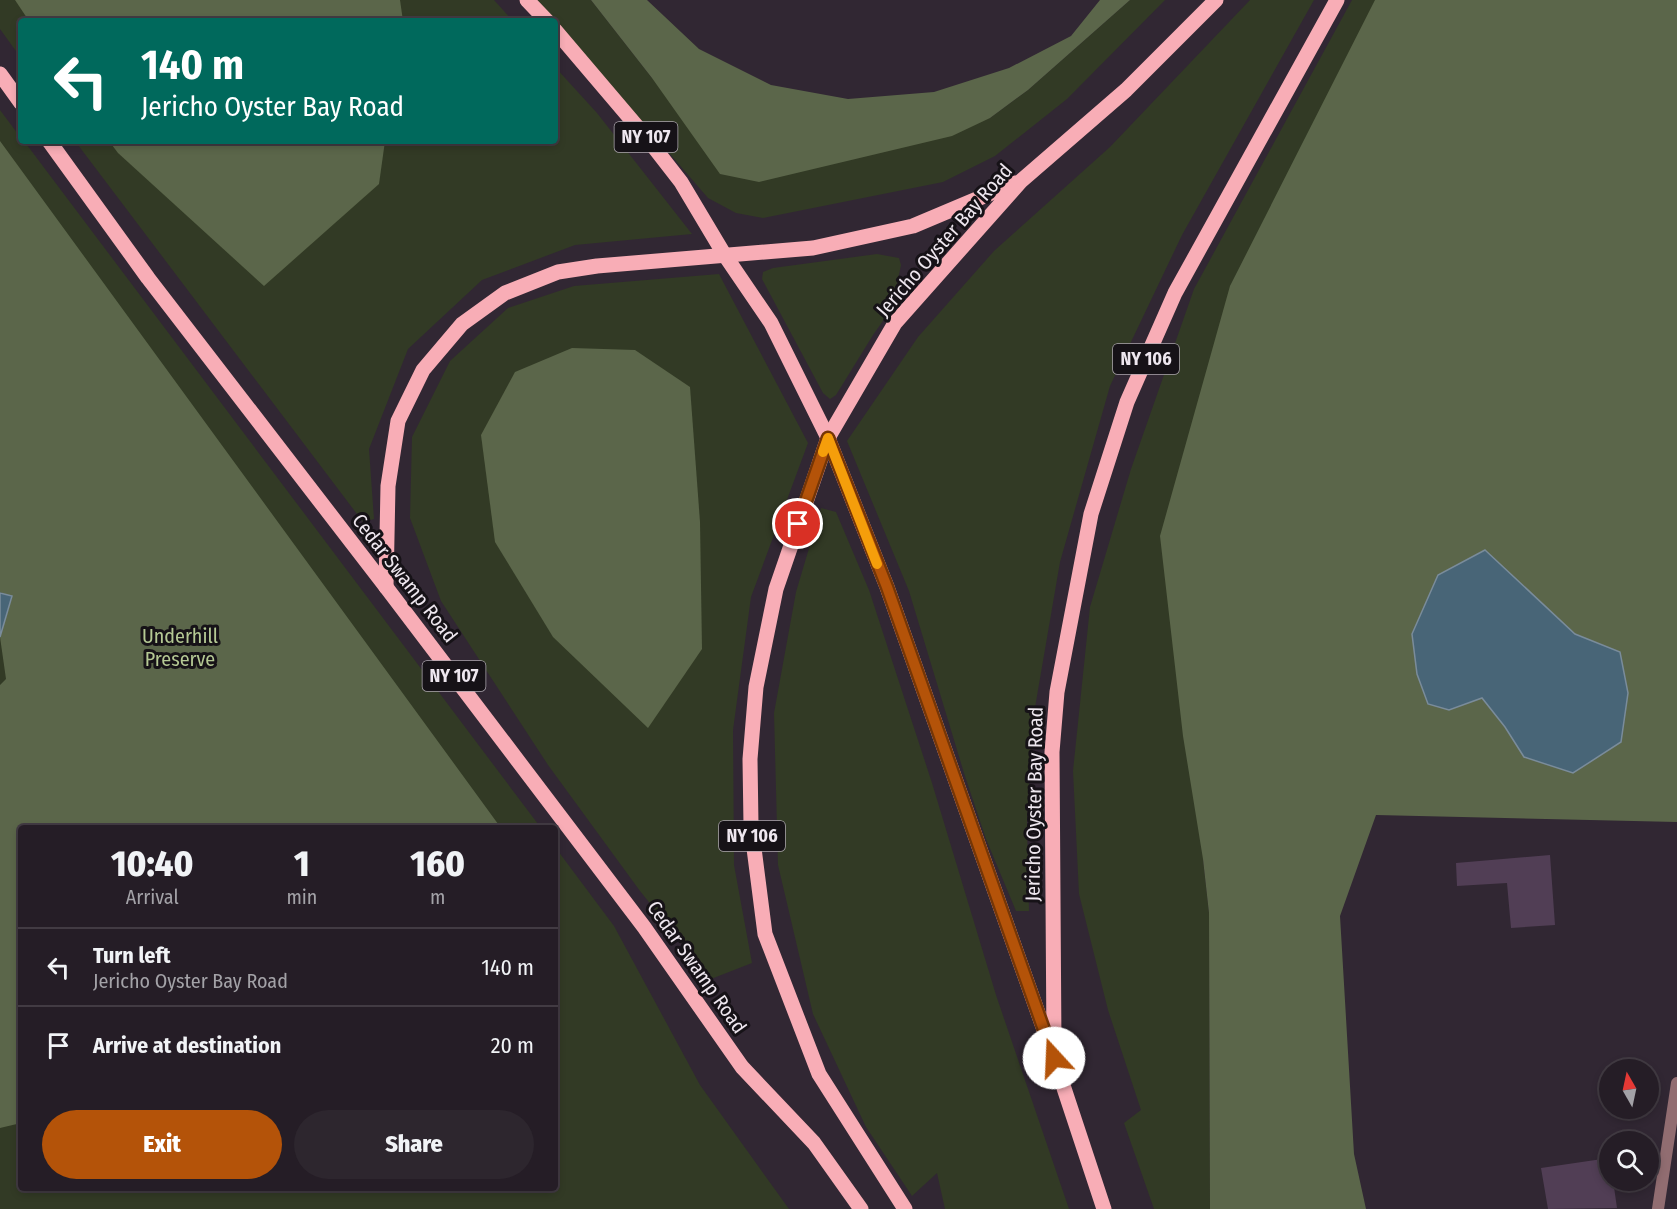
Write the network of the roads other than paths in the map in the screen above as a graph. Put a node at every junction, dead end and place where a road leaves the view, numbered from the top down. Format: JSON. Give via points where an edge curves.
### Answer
{"nodes":[{"id":1,"x":527,"y":0,"type":"edge"},
{"id":2,"x":1216,"y":0,"type":"edge"},
{"id":3,"x":1337,"y":0,"type":"edge"},
{"id":4,"x":544,"y":18,"type":"edge"},
{"id":5,"x":558,"y":34,"type":"edge"},
{"id":6,"x":0,"y":74,"type":"edge"},
{"id":7,"x":18,"y":99,"type":"edge"},
{"id":8,"x":51,"y":144,"type":"edge"},
{"id":9,"x":1021,"y":181,"type":"junction"},
{"id":10,"x":724,"y":254,"type":"junction"},
{"id":11,"x":828,"y":438,"type":"junction"},
{"id":12,"x":386,"y":587,"type":"junction"},
{"id":13,"x":1054,"y":1058,"type":"junction"},
{"id":14,"x":1677,"y":1083,"type":"edge"},
{"id":15,"x":861,"y":1209,"type":"edge"},
{"id":16,"x":904,"y":1209,"type":"edge"},
{"id":17,"x":1104,"y":1209,"type":"edge"},
{"id":18,"x":1658,"y":1209,"type":"edge"}],
"edges":[{"from":1,"to":4,"type":"main road"},
{"from":2,"to":9,"type":"main road","name":"Jericho Oyster Bay Road","number":"NY 106","via":[[1126,90]]},
{"from":3,"to":13,"type":"main road","name":"Jericho Oyster Bay Road","number":"NY 106","via":[[1175,293],[1127,402],[1091,514],[1057,692],[1052,752]]},
{"from":5,"to":10,"type":"main road","number":"NY 107","via":[[681,182]]},
{"from":6,"to":7,"type":"main road"},
{"from":8,"to":12,"type":"main road","name":"Cedar Swamp Road","number":"NY 107","via":[[148,278]]},
{"from":9,"to":10,"type":"main road","via":[[914,226],[813,248]]},
{"from":9,"to":11,"type":"main road","name":"Jericho Oyster Bay Road","number":"NY 106","via":[[895,323]]},
{"from":10,"to":11,"type":"main road","number":"NY 107","via":[[771,323]]},
{"from":10,"to":12,"type":"main road","via":[[558,272],[504,293],[462,324],[423,370],[398,421],[388,486]]},
{"from":11,"to":13,"type":"main road","number":"NY 107","via":[[887,587]]},
{"from":11,"to":16,"type":"main road","name":"Jericho Oyster Bay Road","number":"NY 106","via":[[776,589],[756,687],[750,759],[751,825],[765,934],[819,1074]]},
{"from":12,"to":15,"type":"main road","name":"Cedar Swamp Road","number":"NY 107","via":[[644,927],[742,1067],[814,1143]]},
{"from":13,"to":17,"type":"main road","number":"NY 106"},
{"from":14,"to":18,"type":"street"}]}
